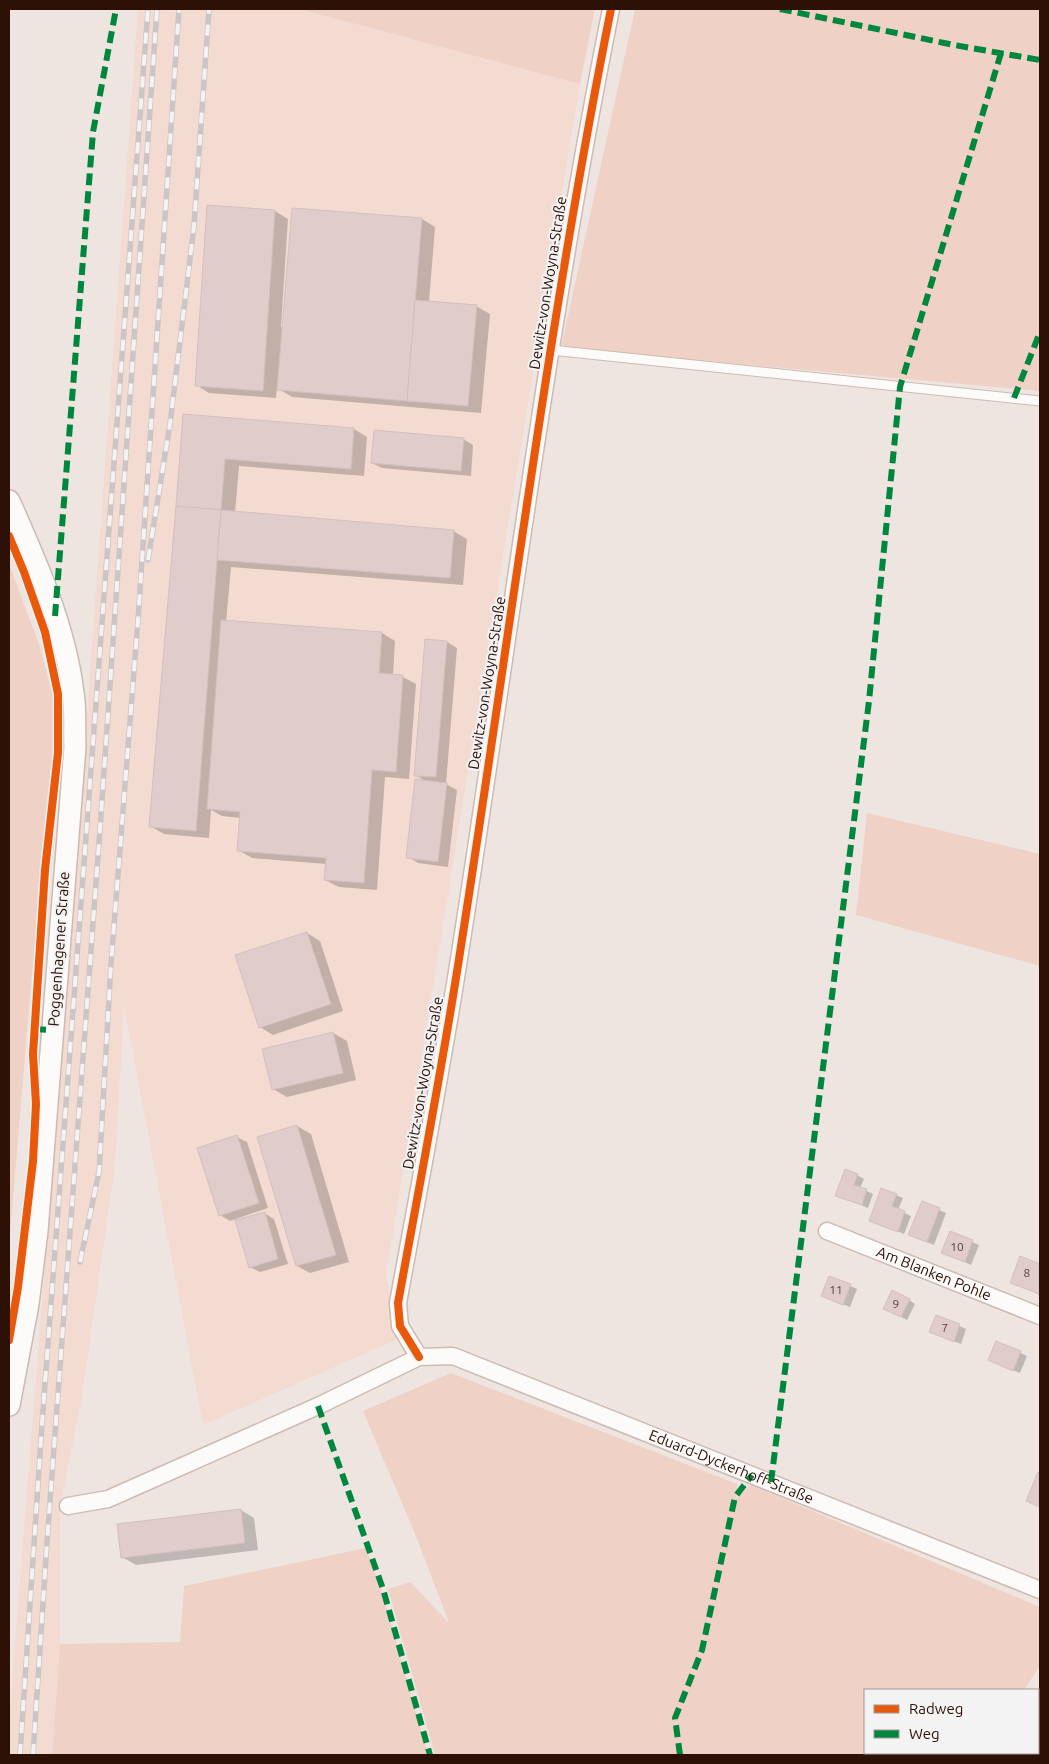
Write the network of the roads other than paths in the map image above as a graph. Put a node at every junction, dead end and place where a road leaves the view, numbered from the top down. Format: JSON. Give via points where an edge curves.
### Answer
{"nodes":[{"id":1,"x":611,"y":9,"type":"edge"},
{"id":2,"x":551,"y":350,"type":"junction"},
{"id":3,"x":1040,"y":401,"type":"edge"},
{"id":4,"x":9,"y":501,"type":"edge"},
{"id":5,"x":827,"y":1231,"type":"dead end"},
{"id":6,"x":1040,"y":1316,"type":"edge"},
{"id":7,"x":419,"y":1358,"type":"junction"},
{"id":8,"x":9,"y":1405,"type":"edge"},
{"id":9,"x":68,"y":1506,"type":"dead end"},
{"id":10,"x":1040,"y":1590,"type":"edge"}],
"edges":[{"from":1,"to":2,"type":"street","name":"Dewitz-von-Woyna-Straße","via":[[587,128]]},
{"from":2,"to":3,"type":"lane"},
{"from":2,"to":7,"type":"street","name":"Dewitz-von-Woyna-Straße","via":[[459,962],[398,1303],[400,1326]]},
{"from":4,"to":8,"type":"street","name":"Poggenhagener Straße","via":[[38,568],[66,653],[74,694],[75,747],[37,1231],[28,1304]]},
{"from":5,"to":6,"type":"street","name":"Am Blanken Pohle"},
{"from":7,"to":9,"type":"street","via":[[108,1499]]},
{"from":7,"to":10,"type":"street","name":"Eduard-Dyckerhoff-Straße","via":[[453,1356]]}]}
